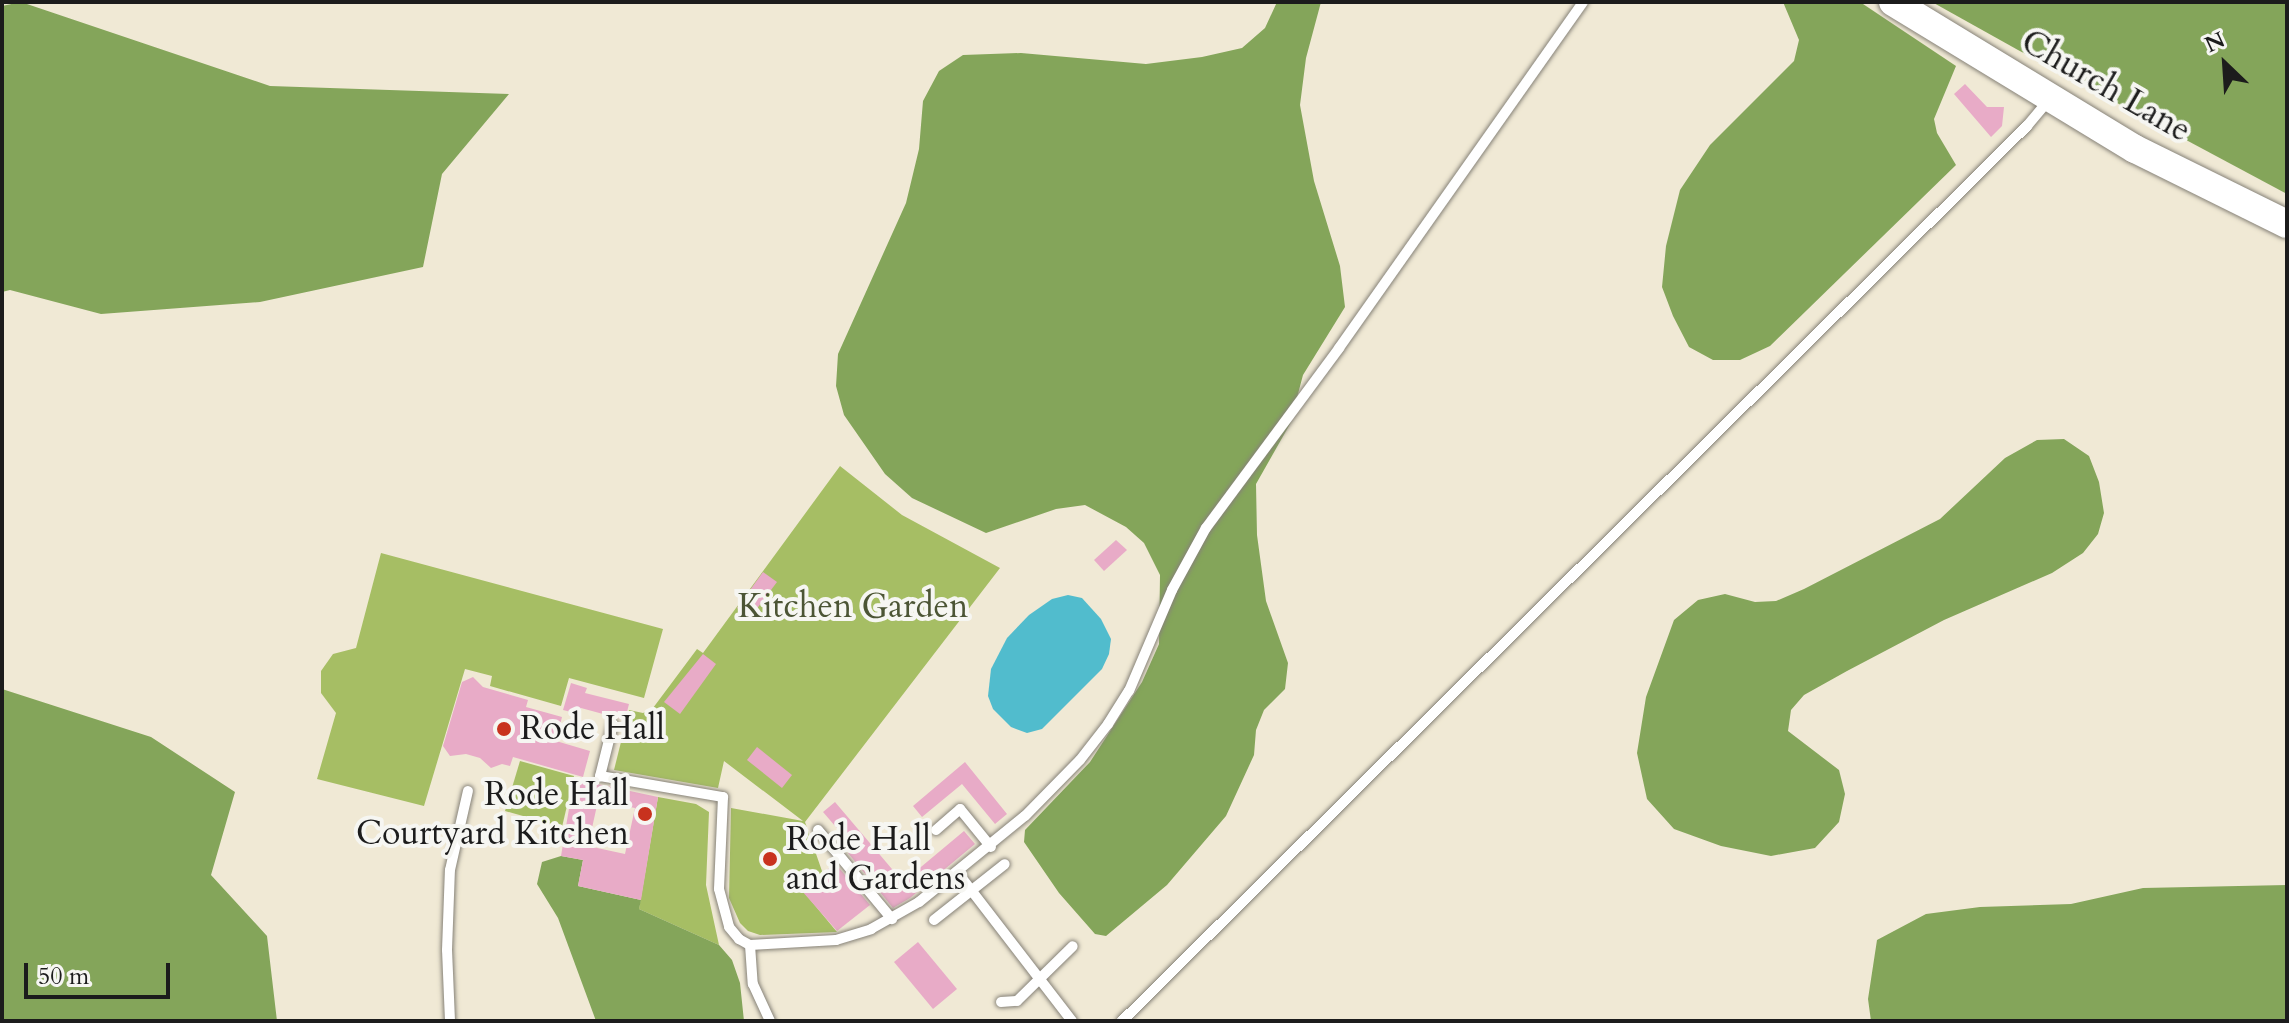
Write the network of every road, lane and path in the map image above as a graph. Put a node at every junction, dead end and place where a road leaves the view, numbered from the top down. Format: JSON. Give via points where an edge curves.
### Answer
{"nodes":[{"id":1,"x":1583,"y":2,"type":"edge"},
{"id":2,"x":1893,"y":2,"type":"edge"},
{"id":3,"x":2052,"y":96,"type":"junction"},
{"id":4,"x":2287,"y":224,"type":"edge"},
{"id":5,"x":613,"y":724,"type":"dead end"},
{"id":6,"x":468,"y":791,"type":"dead end"},
{"id":7,"x":818,"y":830,"type":"dead end"},
{"id":8,"x":936,"y":830,"type":"dead end"},
{"id":9,"x":991,"y":847,"type":"junction"},
{"id":10,"x":1005,"y":864,"type":"dead end"},
{"id":11,"x":958,"y":873,"type":"junction"},
{"id":12,"x":972,"y":890,"type":"junction"},
{"id":13,"x":892,"y":919,"type":"junction"},
{"id":14,"x":934,"y":920,"type":"dead end"},
{"id":15,"x":750,"y":945,"type":"junction"},
{"id":16,"x":1073,"y":946,"type":"dead end"},
{"id":17,"x":1041,"y":978,"type":"junction"},
{"id":18,"x":1001,"y":1002,"type":"dead end"},
{"id":19,"x":450,"y":1021,"type":"edge"},
{"id":20,"x":770,"y":1021,"type":"edge"},
{"id":21,"x":1072,"y":1021,"type":"edge"},
{"id":22,"x":1122,"y":1021,"type":"edge"}],
"edges":[{"from":1,"to":9,"type":"lane","via":[[1206,528],[1172,590],[1129,691],[1108,724],[1050,791]]},
{"from":2,"to":3,"type":"street","name":"Church Lane"},
{"from":3,"to":4,"type":"street","name":"Church Lane","via":[[2135,149]]},
{"from":3,"to":22,"type":"lane","via":[[2016,138]]},
{"from":5,"to":15,"type":"lane","via":[[600,776],[723,797],[719,889],[729,927]]},
{"from":6,"to":19,"type":"lane","via":[[450,870]]},
{"from":7,"to":13,"type":"lane"},
{"from":8,"to":9,"type":"lane","via":[[960,809]]},
{"from":9,"to":11,"type":"lane"},
{"from":10,"to":12,"type":"lane"},
{"from":11,"to":12,"type":"lane"},
{"from":11,"to":13,"type":"lane"},
{"from":12,"to":14,"type":"lane"},
{"from":12,"to":17,"type":"lane"},
{"from":13,"to":15,"type":"lane","via":[[836,940]]},
{"from":15,"to":20,"type":"lane","via":[[753,984]]},
{"from":16,"to":17,"type":"lane"},
{"from":17,"to":18,"type":"lane","via":[[1017,1001]]},
{"from":17,"to":21,"type":"lane"}]}
